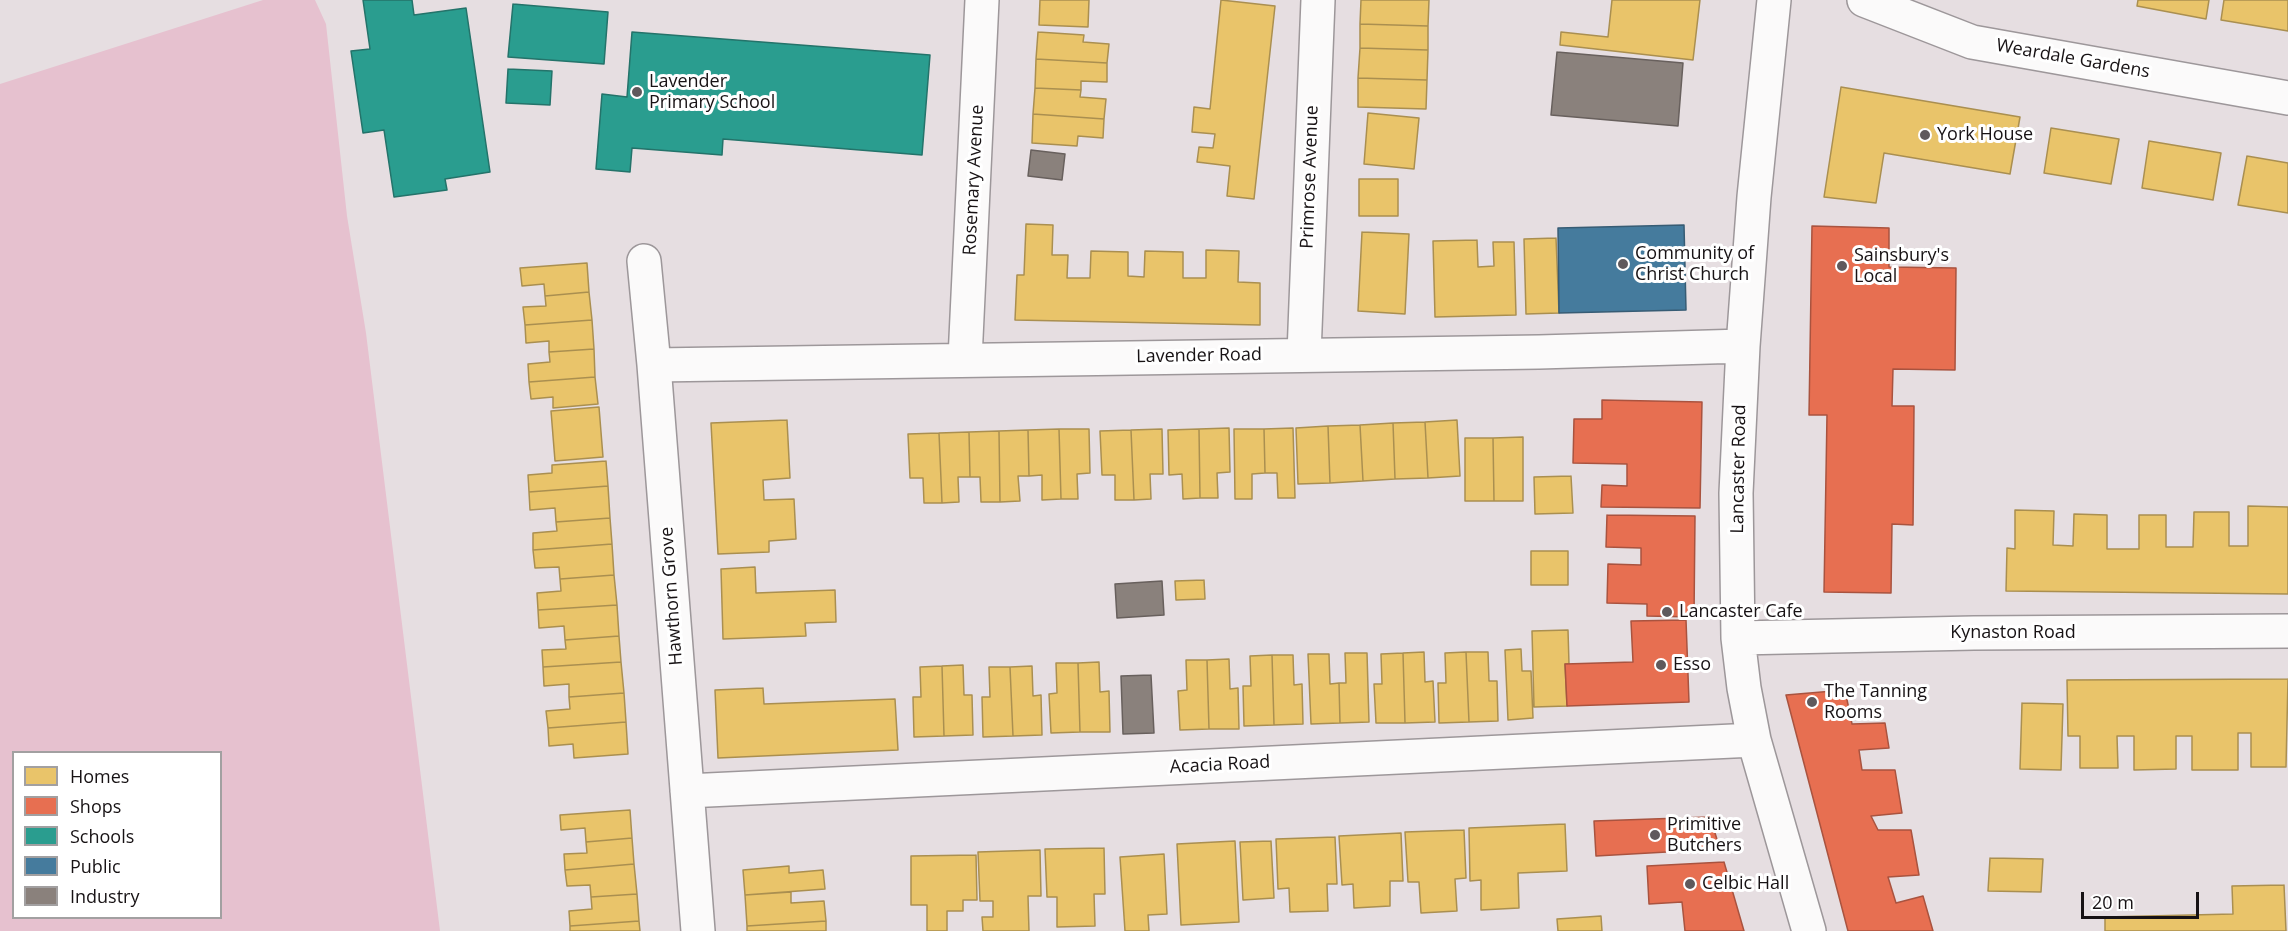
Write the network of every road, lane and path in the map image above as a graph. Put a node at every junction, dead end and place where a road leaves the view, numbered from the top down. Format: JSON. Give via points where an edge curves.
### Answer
{"nodes":[{"id":1,"x":981,"y":0,"type":"edge"},
{"id":2,"x":1318,"y":0,"type":"edge"},
{"id":3,"x":1773,"y":0,"type":"edge"},
{"id":4,"x":1864,"y":0,"type":"edge"},
{"id":5,"x":2288,"y":98,"type":"edge"},
{"id":6,"x":644,"y":261,"type":"dead end"},
{"id":7,"x":1743,"y":346,"type":"junction"},
{"id":8,"x":1304,"y":354,"type":"junction"},
{"id":9,"x":965,"y":359,"type":"junction"},
{"id":10,"x":654,"y":365,"type":"junction"},
{"id":11,"x":2288,"y":631,"type":"edge"},
{"id":12,"x":1738,"y":638,"type":"junction"},
{"id":13,"x":1754,"y":740,"type":"junction"},
{"id":14,"x":687,"y":791,"type":"junction"},
{"id":15,"x":698,"y":931,"type":"edge"},
{"id":16,"x":1809,"y":931,"type":"edge"}],
"edges":[{"from":1,"to":9,"type":"street","name":"Rosemary Avenue"},
{"from":2,"to":8,"type":"street","name":"Primrose Avenue"},
{"from":3,"to":7,"type":"street","name":"Lancaster Road"},
{"from":4,"to":5,"type":"street","name":"Weardale Gardens","via":[[1972,42]]},
{"from":6,"to":10,"type":"street","name":"Hawthorn Grove"},
{"from":7,"to":8,"type":"street","name":"Lavender Road"},
{"from":7,"to":12,"type":"street","name":"Lancaster Road","via":[[1736,493]]},
{"from":8,"to":9,"type":"street","name":"Lavender Road"},
{"from":9,"to":10,"type":"street","name":"Lavender Road"},
{"from":10,"to":14,"type":"street","name":"Hawthorn Grove"},
{"from":11,"to":12,"type":"street","name":"Kynaston Road"},
{"from":12,"to":13,"type":"street","name":"Lancaster Road"},
{"from":13,"to":14,"type":"street","name":"Acacia Road"},
{"from":13,"to":16,"type":"street","name":"Lancaster Road"},
{"from":14,"to":15,"type":"street","name":"Hawthorn Grove"}]}
